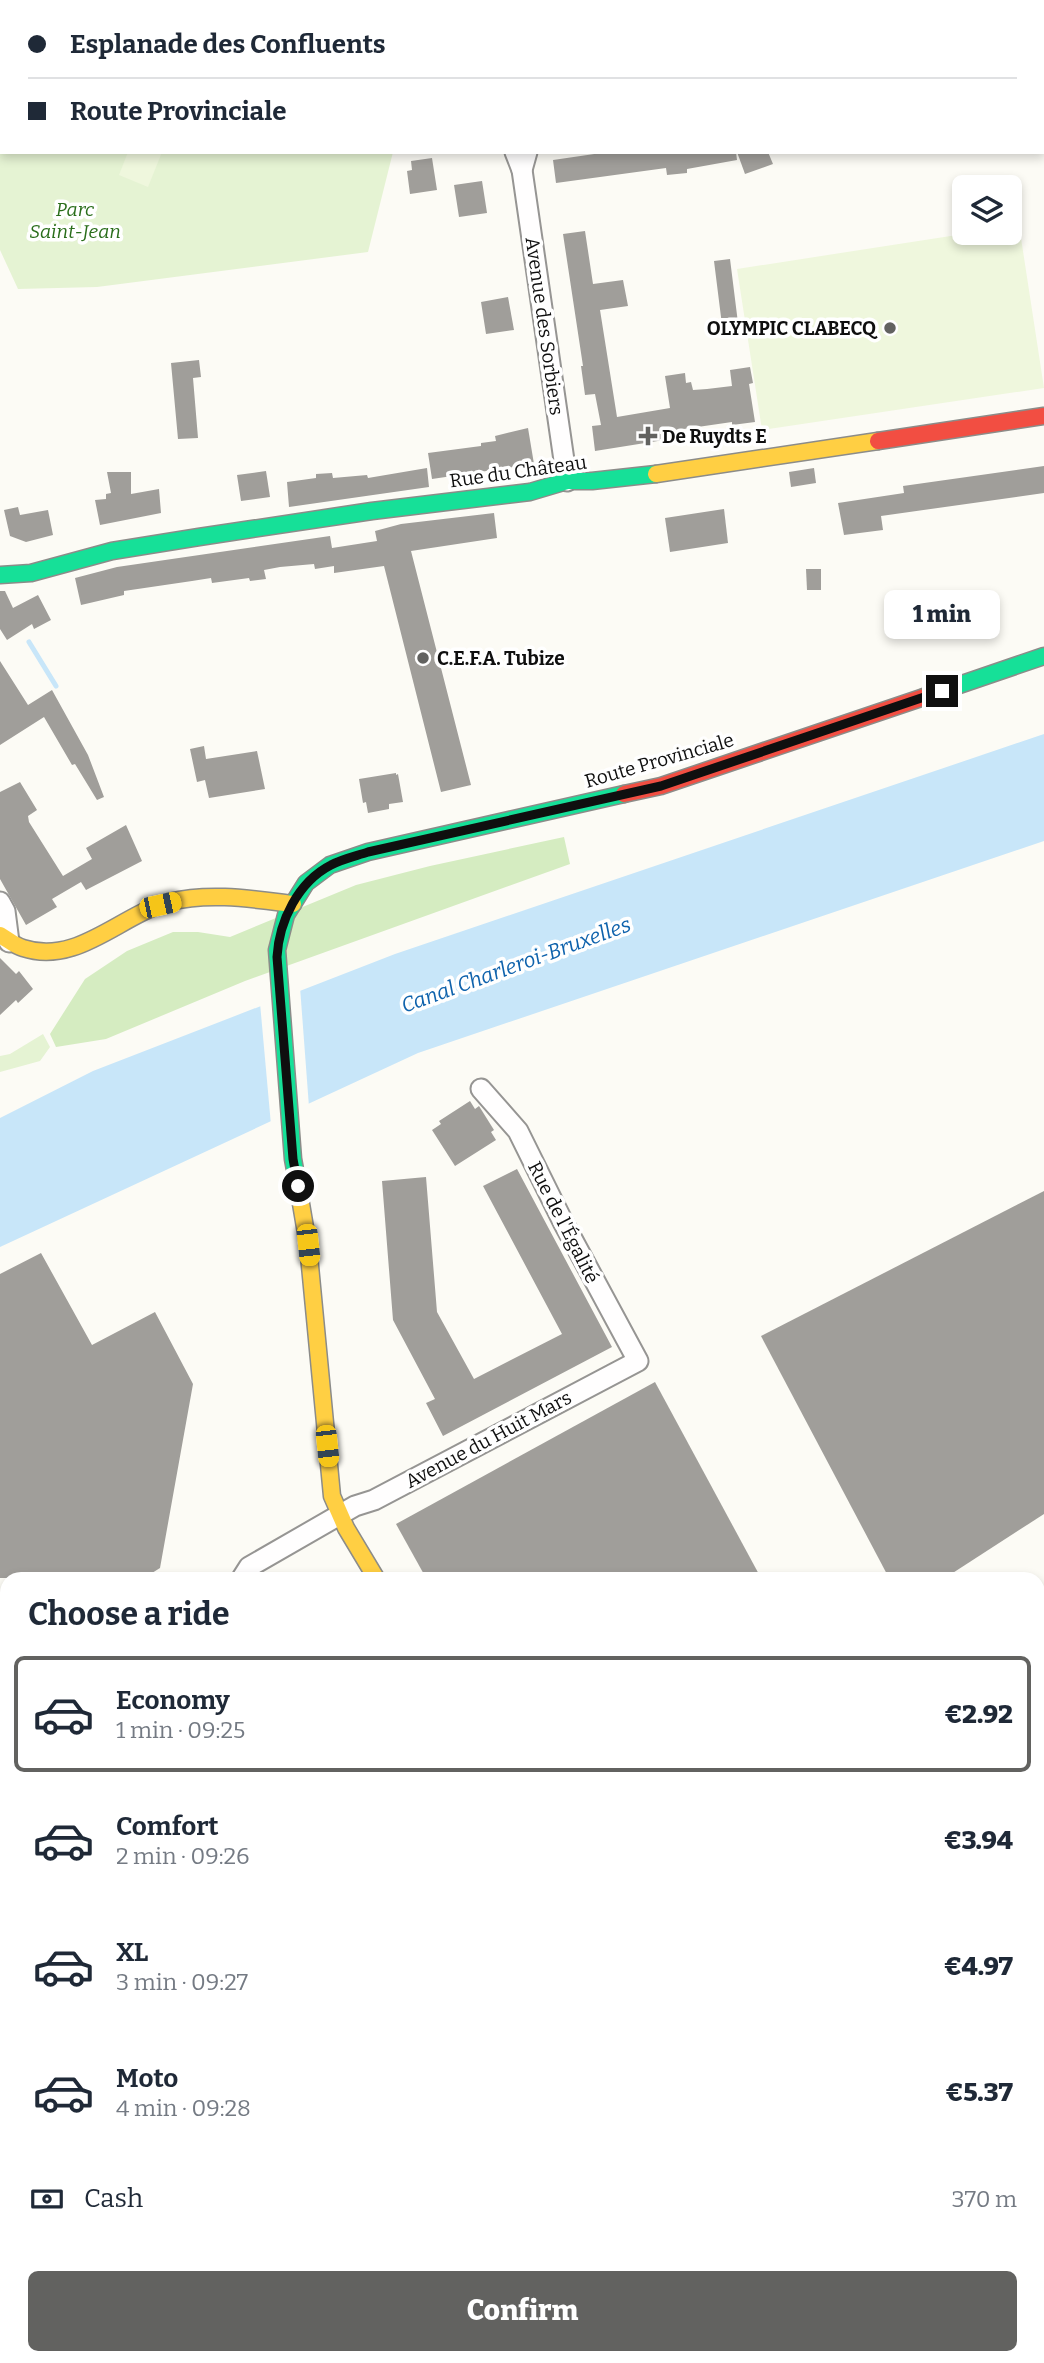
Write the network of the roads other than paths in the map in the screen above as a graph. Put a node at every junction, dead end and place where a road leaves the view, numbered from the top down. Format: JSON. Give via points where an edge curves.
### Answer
{"nodes":[{"id":1,"x":521,"y":158,"type":"edge"},
{"id":2,"x":1044,"y":416,"type":"edge"},
{"id":3,"x":567,"y":481,"type":"junction"},
{"id":4,"x":1,"y":574,"type":"edge"},
{"id":5,"x":1044,"y":656,"type":"edge"},
{"id":6,"x":0,"y":902,"type":"edge"},
{"id":7,"x":293,"y":904,"type":"junction"},
{"id":8,"x":5,"y":938,"type":"edge"},
{"id":9,"x":481,"y":1089,"type":"dead end"},
{"id":10,"x":638,"y":1361,"type":"joint"},
{"id":11,"x":338,"y":1516,"type":"junction"},
{"id":12,"x":246,"y":1572,"type":"edge"},
{"id":13,"x":373,"y":1572,"type":"edge"}],
"edges":[{"from":1,"to":3,"type":"street","name":"Avenue des Sorbiers"},
{"from":2,"to":3,"type":"main road","name":"Rue du Château","via":[[696,468]]},
{"from":3,"to":4,"type":"main road","name":"Rue du Château","via":[[516,494],[112,551],[31,573]]},
{"from":5,"to":7,"type":"main road","name":"Route Provinciale","via":[[661,786],[357,856],[330,865],[306,883]]},
{"from":6,"to":8,"type":"street","via":[[5,911]]},
{"from":7,"to":8,"type":"main road","via":[[197,897],[160,905],[57,953],[33,951]]},
{"from":7,"to":11,"type":"main road","name":"Route Provinciale","via":[[286,915],[277,957],[293,1159],[308,1245],[332,1496]]},
{"from":9,"to":10,"type":"street","name":"Rue de l'Égalité","via":[[518,1131]]},
{"from":10,"to":11,"type":"street","name":"Avenue du Huit Mars"},
{"from":11,"to":12,"type":"street","name":"Avenue du Huit Mars"},
{"from":11,"to":13,"type":"main road"}]}
